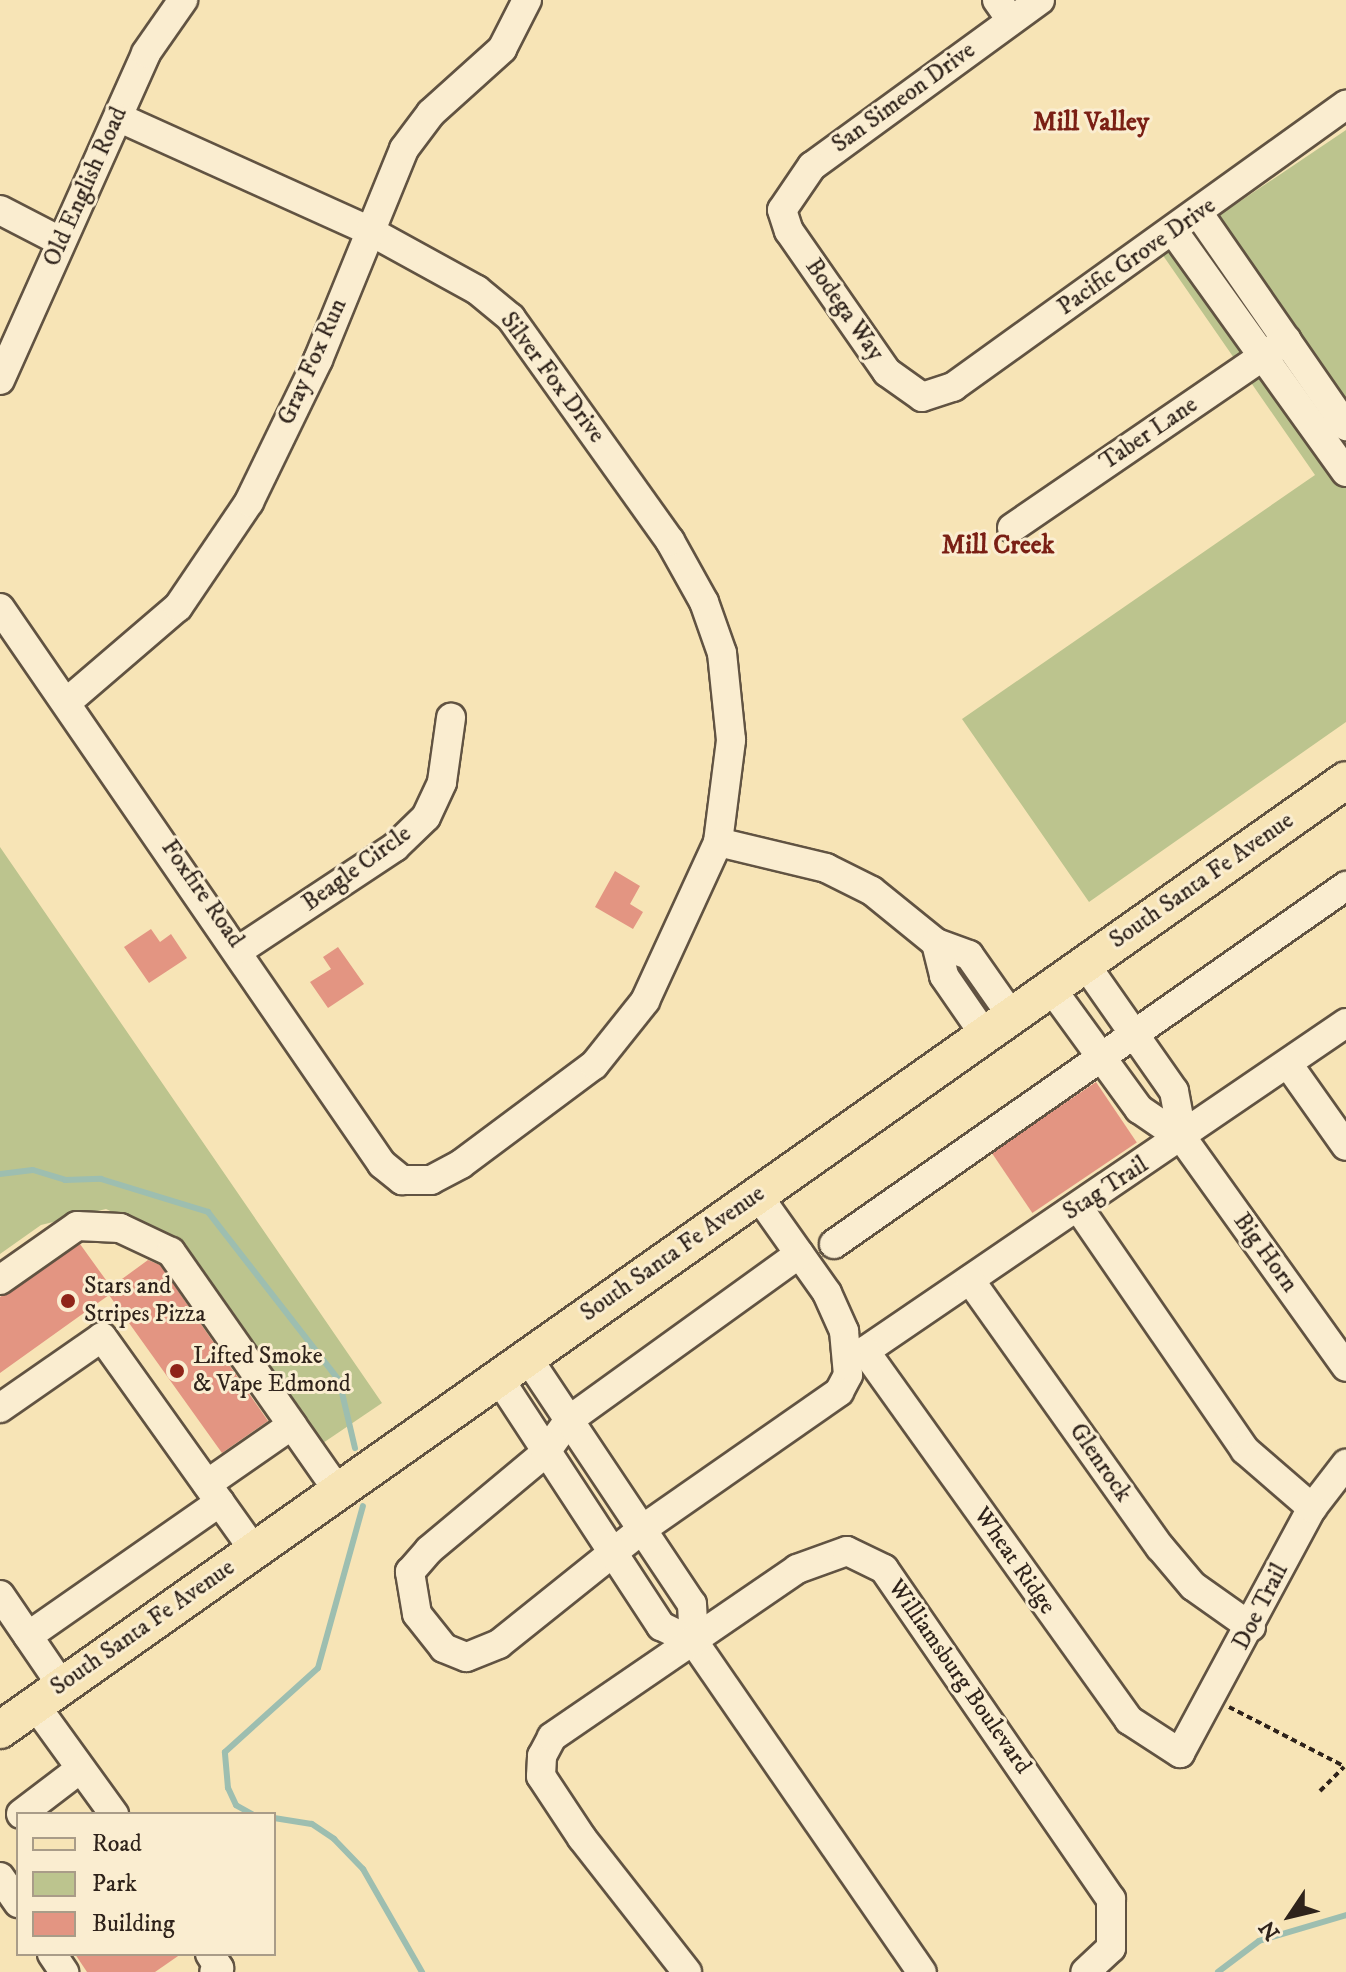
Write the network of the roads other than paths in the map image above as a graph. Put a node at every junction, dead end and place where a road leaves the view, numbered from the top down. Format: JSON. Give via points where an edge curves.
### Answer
{"nodes":[{"id":1,"x":183,"y":0,"type":"edge"},
{"id":2,"x":527,"y":0,"type":"edge"},
{"id":3,"x":1040,"y":0,"type":"edge"},
{"id":4,"x":1004,"y":10,"type":"edge"},
{"id":5,"x":1346,"y":105,"type":"edge"},
{"id":6,"x":118,"y":117,"type":"junction"},
{"id":7,"x":0,"y":210,"type":"edge"},
{"id":8,"x":782,"y":210,"type":"joint"},
{"id":9,"x":1199,"y":214,"type":"junction"},
{"id":10,"x":368,"y":230,"type":"junction"},
{"id":11,"x":1174,"y":232,"type":"junction"},
{"id":12,"x":60,"y":241,"type":"junction"},
{"id":13,"x":1276,"y":348,"type":"junction"},
{"id":14,"x":0,"y":380,"type":"edge"},
{"id":15,"x":922,"y":397,"type":"joint"},
{"id":16,"x":1346,"y":426,"type":"edge"},
{"id":17,"x":1346,"y":472,"type":"edge"},
{"id":18,"x":1012,"y":528,"type":"dead end"},
{"id":19,"x":0,"y":608,"type":"edge"},
{"id":20,"x":67,"y":702,"type":"junction"},
{"id":21,"x":451,"y":718,"type":"dead end"},
{"id":22,"x":1346,"y":780,"type":"edge"},
{"id":23,"x":718,"y":842,"type":"junction"},
{"id":24,"x":1346,"y":886,"type":"edge"},
{"id":25,"x":241,"y":949,"type":"junction"},
{"id":26,"x":1085,"y":964,"type":"junction"},
{"id":27,"x":1051,"y":988,"type":"junction"},
{"id":28,"x":1346,"y":1023,"type":"edge"},
{"id":29,"x":998,"y":1025,"type":"junction"},
{"id":30,"x":1133,"y":1033,"type":"junction"},
{"id":31,"x":1100,"y":1056,"type":"junction"},
{"id":32,"x":1288,"y":1064,"type":"junction"},
{"id":33,"x":1183,"y":1139,"type":"junction"},
{"id":34,"x":1346,"y":1146,"type":"edge"},
{"id":35,"x":402,"y":1180,"type":"joint"},
{"id":36,"x":757,"y":1194,"type":"junction"},
{"id":37,"x":1078,"y":1207,"type":"junction"},
{"id":38,"x":834,"y":1244,"type":"dead end"},
{"id":39,"x":799,"y":1254,"type":"junction"},
{"id":40,"x":0,"y":1280,"type":"edge"},
{"id":41,"x":970,"y":1280,"type":"junction"},
{"id":42,"x":865,"y":1351,"type":"joint"},
{"id":43,"x":513,"y":1367,"type":"junction"},
{"id":44,"x":1346,"y":1367,"type":"edge"},
{"id":45,"x":0,"y":1408,"type":"edge"},
{"id":46,"x":569,"y":1420,"type":"junction"},
{"id":47,"x":292,"y":1425,"type":"junction"},
{"id":48,"x":545,"y":1453,"type":"junction"},
{"id":49,"x":1346,"y":1464,"type":"edge"},
{"id":50,"x":338,"y":1491,"type":"junction"},
{"id":51,"x":214,"y":1493,"type":"junction"},
{"id":52,"x":1312,"y":1508,"type":"junction"},
{"id":53,"x":640,"y":1531,"type":"junction"},
{"id":54,"x":254,"y":1550,"type":"junction"},
{"id":55,"x":613,"y":1558,"type":"junction"},
{"id":56,"x":0,"y":1595,"type":"edge"},
{"id":57,"x":1251,"y":1627,"type":"junction"},
{"id":58,"x":28,"y":1636,"type":"junction"},
{"id":59,"x":694,"y":1642,"type":"junction"},
{"id":60,"x":49,"y":1695,"type":"junction"},
{"id":61,"x":0,"y":1730,"type":"edge"},
{"id":62,"x":1180,"y":1753,"type":"joint"},
{"id":63,"x":80,"y":1769,"type":"junction"},
{"id":64,"x":23,"y":1812,"type":"edge"},
{"id":65,"x":112,"y":1812,"type":"edge"},
{"id":66,"x":16,"y":1817,"type":"edge"},
{"id":67,"x":0,"y":1830,"type":"edge"},
{"id":68,"x":211,"y":1956,"type":"edge"},
{"id":69,"x":214,"y":1972,"type":"edge"},
{"id":70,"x":687,"y":1972,"type":"edge"},
{"id":71,"x":922,"y":1972,"type":"edge"},
{"id":72,"x":1085,"y":1972,"type":"edge"}],
"edges":[{"from":1,"to":6,"type":"street","name":"Old English Road","via":[[146,53]]},
{"from":2,"to":10,"type":"street","name":"Gray Fox Run","via":[[502,49],[431,113],[404,149]]},
{"from":3,"to":4,"type":"street","name":"San Simeon Drive"},
{"from":4,"to":8,"type":"street","name":"San Simeon Drive","via":[[812,166]]},
{"from":5,"to":9,"type":"street","name":"Pacific Grove Drive"},
{"from":6,"to":10,"type":"street","name":"Silver Fox Drive"},
{"from":6,"to":12,"type":"street","name":"Old English Road"},
{"from":7,"to":12,"type":"street"},
{"from":8,"to":15,"type":"street","name":"Bodega Way","via":[[789,231],[887,372]]},
{"from":9,"to":11,"type":"street","name":"Pacific Grove Drive"},
{"from":9,"to":13,"type":"street"},
{"from":10,"to":20,"type":"street","name":"Gray Fox Run","via":[[318,360],[249,502],[178,607]]},
{"from":10,"to":23,"type":"street","name":"Silver Fox Drive","via":[[477,290],[511,318],[670,541],[722,653],[731,740]]},
{"from":11,"to":13,"type":"street"},
{"from":11,"to":15,"type":"street","name":"Pacific Grove Drive","via":[[953,387]]},
{"from":12,"to":14,"type":"street","name":"Old English Road"},
{"from":13,"to":16,"type":"street"},
{"from":13,"to":17,"type":"street"},
{"from":13,"to":18,"type":"street","name":"Taber Lane"},
{"from":19,"to":20,"type":"street","name":"Foxfire Road"},
{"from":20,"to":25,"type":"street","name":"Foxfire Road"},
{"from":21,"to":25,"type":"street","name":"Beagle Circle","via":[[442,782],[426,817],[395,847]]},
{"from":22,"to":26,"type":"main road","name":"South Santa Fe Avenue"},
{"from":23,"to":29,"type":"street","via":[[826,868],[896,908],[936,943],[969,955]]},
{"from":23,"to":35,"type":"street","name":"Silver Fox Drive","via":[[645,1001],[594,1065],[550,1105],[461,1164],[431,1180]]},
{"from":24,"to":30,"type":"street"},
{"from":25,"to":35,"type":"street","name":"Foxfire Road","via":[[367,1143]]},
{"from":26,"to":27,"type":"main road","name":"South Santa Fe Avenue"},
{"from":26,"to":30,"type":"street","name":"Big Horn"},
{"from":27,"to":29,"type":"main road","name":"South Santa Fe Avenue"},
{"from":27,"to":31,"type":"street","name":"Big Horn"},
{"from":28,"to":32,"type":"street","name":"Stag Trail"},
{"from":29,"to":36,"type":"main road","name":"South Santa Fe Avenue"},
{"from":30,"to":31,"type":"street"},
{"from":30,"to":33,"type":"street","name":"Big Horn","via":[[1174,1091]]},
{"from":31,"to":33,"type":"street","name":"Big Horn","via":[[1139,1109]]},
{"from":31,"to":38,"type":"street"},
{"from":32,"to":33,"type":"street","name":"Stag Trail"},
{"from":32,"to":34,"type":"street"},
{"from":33,"to":37,"type":"street","name":"Stag Trail"},
{"from":33,"to":44,"type":"street","name":"Big Horn"},
{"from":36,"to":39,"type":"street"},
{"from":36,"to":43,"type":"main road","name":"South Santa Fe Avenue"},
{"from":37,"to":41,"type":"street","name":"Stag Trail"},
{"from":37,"to":52,"type":"street","via":[[1245,1450]]},
{"from":39,"to":46,"type":"street"},
{"from":39,"to":53,"type":"street","via":[[844,1331],[848,1375],[839,1392]]},
{"from":40,"to":47,"type":"street","via":[[77,1226],[120,1228],[171,1252]]},
{"from":41,"to":42,"type":"street","name":"Stag Trail"},
{"from":41,"to":57,"type":"street","name":"Glenrock","via":[[1160,1547],[1193,1586]]},
{"from":42,"to":62,"type":"street","name":"Wheat Ridge","via":[[1129,1720]]},
{"from":43,"to":46,"type":"street"},
{"from":43,"to":48,"type":"street"},
{"from":43,"to":50,"type":"main road","name":"South Santa Fe Avenue"},
{"from":45,"to":51,"type":"street","via":[[102,1337]]},
{"from":46,"to":48,"type":"street"},
{"from":46,"to":53,"type":"street"},
{"from":47,"to":50,"type":"street"},
{"from":47,"to":51,"type":"street"},
{"from":48,"to":55,"type":"street"},
{"from":48,"to":55,"type":"street","via":[[410,1572],[417,1614],[444,1648],[466,1657],[499,1644]]},
{"from":49,"to":52,"type":"street","name":"Doe Trail"},
{"from":50,"to":54,"type":"main road","name":"South Santa Fe Avenue"},
{"from":51,"to":54,"type":"street"},
{"from":51,"to":58,"type":"street"},
{"from":52,"to":57,"type":"street","name":"Doe Trail"},
{"from":53,"to":55,"type":"street"},
{"from":53,"to":59,"type":"street","via":[[692,1604]]},
{"from":54,"to":60,"type":"main road","name":"South Santa Fe Avenue"},
{"from":55,"to":59,"type":"street","via":[[661,1626]]},
{"from":56,"to":58,"type":"street"},
{"from":57,"to":62,"type":"street","name":"Doe Trail"},
{"from":58,"to":60,"type":"street"},
{"from":59,"to":70,"type":"street","name":"Williamsburg Boulevard","via":[[552,1737],[541,1776]]},
{"from":59,"to":71,"type":"street"},
{"from":59,"to":72,"type":"street","name":"Williamsburg Boulevard","via":[[821,1555],[847,1551],[877,1562],[1111,1899],[1111,1948]]},
{"from":60,"to":61,"type":"main road","name":"South Santa Fe Avenue"},
{"from":60,"to":63,"type":"street"},
{"from":63,"to":64,"type":"street"},
{"from":63,"to":65,"type":"street"},
{"from":66,"to":67,"type":"street"},
{"from":68,"to":69,"type":"street","via":[[219,1968]]}]}
